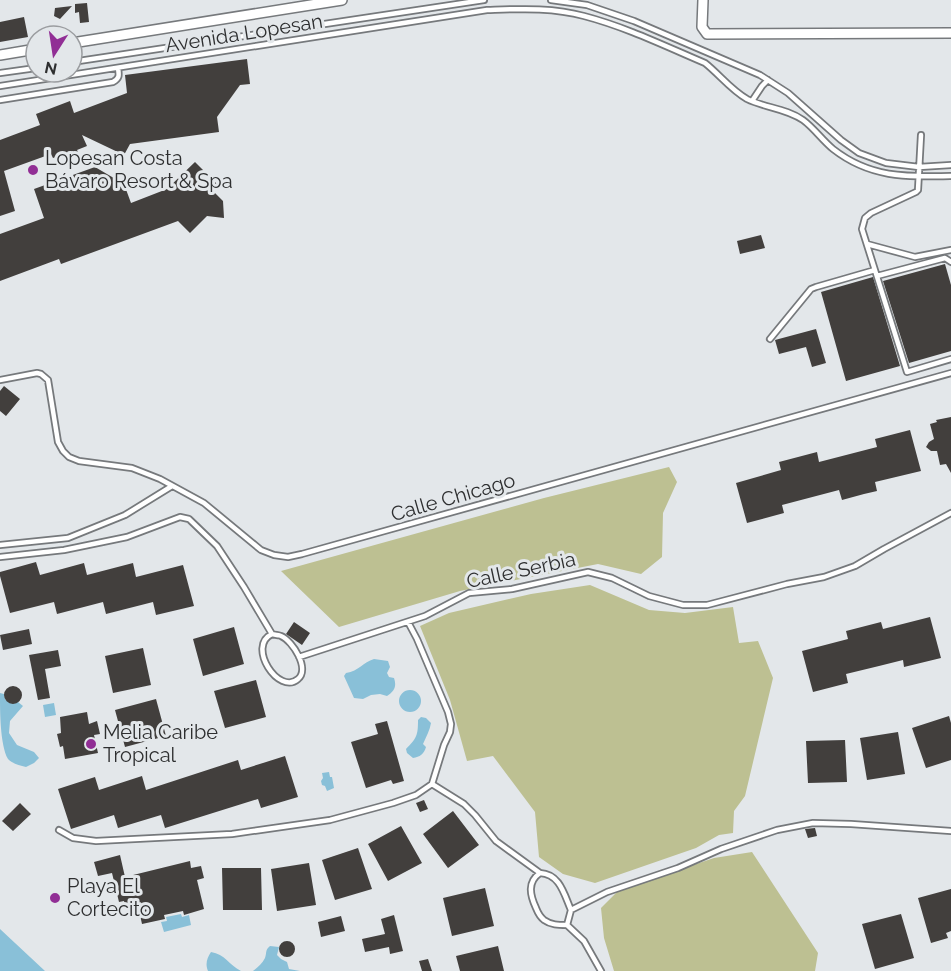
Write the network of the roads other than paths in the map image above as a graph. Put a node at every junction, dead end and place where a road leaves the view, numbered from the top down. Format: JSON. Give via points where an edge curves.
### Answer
{"nodes":[{"id":1,"x":342,"y":0,"type":"edge"},
{"id":2,"x":484,"y":0,"type":"edge"},
{"id":3,"x":551,"y":0,"type":"edge"},
{"id":4,"x":703,"y":0,"type":"edge"},
{"id":5,"x":951,"y":33,"type":"edge"},
{"id":6,"x":84,"y":41,"type":"edge"},
{"id":7,"x":24,"y":51,"type":"edge"},
{"id":8,"x":0,"y":55,"type":"edge"},
{"id":9,"x":84,"y":60,"type":"edge"},
{"id":10,"x":118,"y":68,"type":"junction"},
{"id":11,"x":24,"y":70,"type":"edge"},
{"id":12,"x":0,"y":73,"type":"edge"},
{"id":13,"x":768,"y":80,"type":"junction"},
{"id":14,"x":16,"y":84,"type":"junction"},
{"id":15,"x":0,"y":86,"type":"edge"},
{"id":16,"x":19,"y":97,"type":"junction"},
{"id":17,"x":0,"y":100,"type":"edge"},
{"id":18,"x":752,"y":101,"type":"junction"},
{"id":19,"x":921,"y":135,"type":"dead end"},
{"id":20,"x":951,"y":165,"type":"edge"},
{"id":21,"x":919,"y":167,"type":"junction"},
{"id":22,"x":951,"y":176,"type":"edge"},
{"id":23,"x":919,"y":177,"type":"junction"},
{"id":24,"x":867,"y":244,"type":"junction"},
{"id":25,"x":951,"y":250,"type":"edge"},
{"id":26,"x":951,"y":262,"type":"edge"},
{"id":27,"x":875,"y":270,"type":"junction"},
{"id":28,"x":877,"y":276,"type":"junction"},
{"id":29,"x":770,"y":339,"type":"dead end"},
{"id":30,"x":951,"y":359,"type":"edge"},
{"id":31,"x":951,"y":373,"type":"edge"},
{"id":32,"x":0,"y":380,"type":"edge"},
{"id":33,"x":172,"y":486,"type":"junction"},
{"id":34,"x":951,"y":513,"type":"edge"},
{"id":35,"x":0,"y":545,"type":"edge"},
{"id":36,"x":0,"y":557,"type":"edge"},
{"id":37,"x":408,"y":622,"type":"junction"},
{"id":38,"x":272,"y":634,"type":"junction"},
{"id":39,"x":299,"y":657,"type":"junction"},
{"id":40,"x":432,"y":784,"type":"junction"},
{"id":41,"x":59,"y":830,"type":"dead end"},
{"id":42,"x":951,"y":831,"type":"edge"},
{"id":43,"x":540,"y":873,"type":"junction"},
{"id":44,"x":571,"y":910,"type":"junction"},
{"id":45,"x":567,"y":925,"type":"junction"},
{"id":46,"x":601,"y":971,"type":"edge"}],
"edges":[{"from":1,"to":6,"type":"street"},
{"from":2,"to":9,"type":"lane","name":"Avenida Lopesan"},
{"from":3,"to":13,"type":"lane","via":[[587,5],[634,21]]},
{"from":4,"to":5,"type":"street","via":[[702,27],[707,34]]},
{"from":7,"to":8,"type":"street"},
{"from":10,"to":14,"type":"lane","name":"Avenida Lopesan"},
{"from":10,"to":16,"type":"lane","via":[[118,79],[113,82]]},
{"from":10,"to":18,"type":"lane","name":"Avenida Lopesan","via":[[487,10],[535,9],[583,15],[629,30],[705,63],[732,89]]},
{"from":11,"to":12,"type":"lane"},
{"from":13,"to":18,"type":"lane"},
{"from":13,"to":21,"type":"lane","via":[[859,153],[886,163]]},
{"from":14,"to":15,"type":"lane","name":"Avenida Lopesan"},
{"from":14,"to":16,"type":"lane"},
{"from":16,"to":17,"type":"lane"},
{"from":18,"to":23,"type":"lane","name":"Avenida Lopesan","via":[[802,120],[852,162],[881,173]]},
{"from":19,"to":21,"type":"lane"},
{"from":20,"to":21,"type":"lane"},
{"from":21,"to":23,"type":"lane"},
{"from":22,"to":23,"type":"lane","name":"Avenida Lopesan"},
{"from":23,"to":24,"type":"lane","via":[[916,192],[865,218],[862,229]]},
{"from":24,"to":25,"type":"lane","via":[[915,257]]},
{"from":24,"to":27,"type":"lane"},
{"from":26,"to":28,"type":"lane","via":[[945,258]]},
{"from":27,"to":28,"type":"lane"},
{"from":27,"to":29,"type":"lane","via":[[811,289]]},
{"from":28,"to":30,"type":"lane","via":[[907,372]]},
{"from":31,"to":33,"type":"lane","name":"Calle Chicago","via":[[288,557],[261,550],[204,503]]},
{"from":32,"to":33,"type":"lane","name":"Calle Chicago","via":[[32,373],[48,380],[58,442],[69,457],[132,468]]},
{"from":33,"to":35,"type":"lane","via":[[125,514],[68,538]]},
{"from":34,"to":37,"type":"lane","name":"Calle Serbia","via":[[855,566],[708,605],[683,605],[649,596],[612,578],[588,572],[512,590],[469,593]]},
{"from":36,"to":38,"type":"lane","via":[[64,550],[127,537],[180,517],[189,519],[217,546]]},
{"from":37,"to":39,"type":"lane","name":"Calle Serbia"},
{"from":37,"to":40,"type":"lane","via":[[451,724]]},
{"from":38,"to":39,"type":"lane","via":[[281,635]]},
{"from":38,"to":39,"type":"lane","via":[[262,648],[266,664],[278,679],[288,683],[300,677]]},
{"from":40,"to":41,"type":"lane","via":[[417,795],[330,820],[232,834],[96,841],[73,838]]},
{"from":40,"to":43,"type":"lane","via":[[464,804],[496,842]]},
{"from":42,"to":44,"type":"lane","via":[[813,823],[777,830],[607,892]]},
{"from":43,"to":44,"type":"lane","via":[[558,879]]},
{"from":43,"to":45,"type":"lane","via":[[533,879],[530,892],[539,916],[554,925]]},
{"from":44,"to":45,"type":"lane"},
{"from":45,"to":46,"type":"lane","via":[[584,941]]}]}
